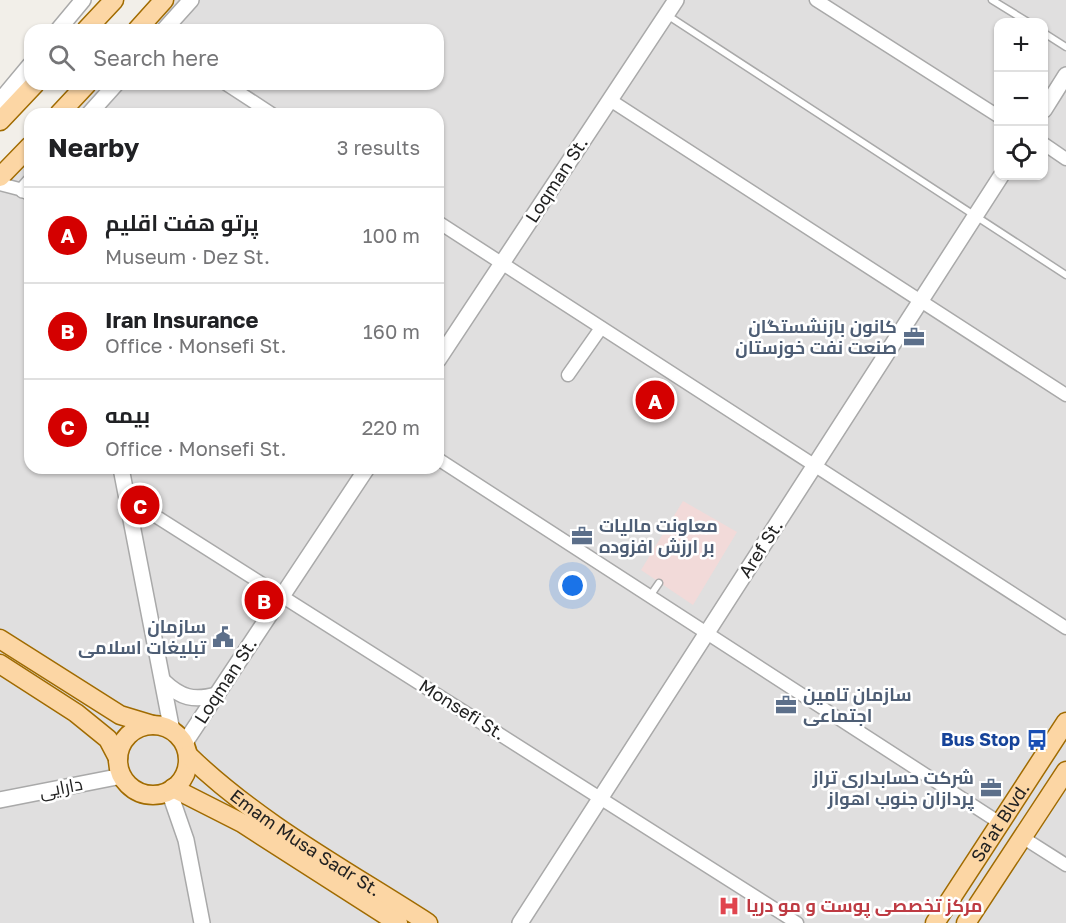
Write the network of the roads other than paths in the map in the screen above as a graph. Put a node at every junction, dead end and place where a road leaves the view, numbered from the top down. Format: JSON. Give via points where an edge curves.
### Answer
{"nodes":[{"id":1,"x":83,"y":0,"type":"edge"},
{"id":2,"x":114,"y":0,"type":"edge"},
{"id":3,"x":164,"y":0,"type":"edge"},
{"id":4,"x":191,"y":0,"type":"edge"},
{"id":5,"x":676,"y":0,"type":"edge"},
{"id":6,"x":816,"y":0,"type":"edge"},
{"id":7,"x":992,"y":0,"type":"edge"},
{"id":8,"x":667,"y":14,"type":"junction"},
{"id":9,"x":1021,"y":18,"type":"edge"},
{"id":10,"x":63,"y":24,"type":"edge"},
{"id":11,"x":92,"y":24,"type":"edge"},
{"id":12,"x":142,"y":24,"type":"edge"},
{"id":13,"x":169,"y":24,"type":"edge"},
{"id":14,"x":1048,"y":36,"type":"edge"},
{"id":15,"x":1066,"y":47,"type":"edge"},
{"id":16,"x":24,"y":72,"type":"edge"},
{"id":17,"x":1066,"y":75,"type":"edge"},
{"id":18,"x":29,"y":90,"type":"edge"},
{"id":19,"x":81,"y":90,"type":"edge"},
{"id":20,"x":111,"y":90,"type":"edge"},
{"id":21,"x":235,"y":90,"type":"edge"},
{"id":22,"x":610,"y":100,"type":"junction"},
{"id":23,"x":0,"y":101,"type":"edge"},
{"id":24,"x":1048,"y":104,"type":"edge"},
{"id":25,"x":65,"y":108,"type":"edge"},
{"id":26,"x":94,"y":108,"type":"edge"},
{"id":27,"x":263,"y":108,"type":"edge"},
{"id":28,"x":994,"y":113,"type":"edge"},
{"id":29,"x":0,"y":121,"type":"edge"},
{"id":30,"x":1048,"y":147,"type":"edge"},
{"id":31,"x":24,"y":152,"type":"edge"},
{"id":32,"x":1066,"y":159,"type":"edge"},
{"id":33,"x":0,"y":177,"type":"edge"},
{"id":34,"x":998,"y":180,"type":"edge"},
{"id":35,"x":0,"y":184,"type":"edge"},
{"id":36,"x":24,"y":188,"type":"edge"},
{"id":37,"x":975,"y":216,"type":"junction"},
{"id":38,"x":444,"y":226,"type":"edge"},
{"id":39,"x":502,"y":264,"type":"junction"},
{"id":40,"x":1066,"y":275,"type":"edge"},
{"id":41,"x":920,"y":301,"type":"junction"},
{"id":42,"x":601,"y":328,"type":"junction"},
{"id":43,"x":444,"y":351,"type":"edge"},
{"id":44,"x":568,"y":375,"type":"dead end"},
{"id":45,"x":1066,"y":395,"type":"edge"},
{"id":46,"x":444,"y":463,"type":"edge"},
{"id":47,"x":814,"y":466,"type":"junction"},
{"id":48,"x":122,"y":474,"type":"edge"},
{"id":49,"x":363,"y":474,"type":"edge"},
{"id":50,"x":127,"y":498,"type":"junction"},
{"id":51,"x":659,"y":583,"type":"dead end"},
{"id":52,"x":282,"y":596,"type":"junction"},
{"id":53,"x":650,"y":596,"type":"junction"},
{"id":54,"x":1066,"y":628,"type":"edge"},
{"id":55,"x":707,"y":633,"type":"junction"},
{"id":56,"x":0,"y":639,"type":"edge"},
{"id":57,"x":0,"y":664,"type":"edge"},
{"id":58,"x":164,"y":681,"type":"junction"},
{"id":59,"x":217,"y":695,"type":"junction"},
{"id":60,"x":1066,"y":722,"type":"edge"},
{"id":61,"x":175,"y":739,"type":"junction"},
{"id":62,"x":120,"y":767,"type":"junction"},
{"id":63,"x":1066,"y":771,"type":"edge"},
{"id":64,"x":171,"y":790,"type":"junction"},
{"id":65,"x":601,"y":798,"type":"junction"},
{"id":66,"x":0,"y":800,"type":"edge"},
{"id":67,"x":1000,"y":823,"type":"junction"},
{"id":68,"x":1022,"y":837,"type":"junction"},
{"id":69,"x":1066,"y":866,"type":"edge"},
{"id":70,"x":202,"y":923,"type":"edge"},
{"id":71,"x":398,"y":923,"type":"edge"},
{"id":72,"x":428,"y":923,"type":"edge"},
{"id":73,"x":520,"y":923,"type":"edge"},
{"id":74,"x":797,"y":923,"type":"edge"},
{"id":75,"x":935,"y":923,"type":"edge"},
{"id":76,"x":966,"y":923,"type":"edge"}],
"edges":[{"from":1,"to":10,"type":"street"},
{"from":2,"to":11,"type":"main road"},
{"from":3,"to":12,"type":"main road"},
{"from":4,"to":13,"type":"street"},
{"from":5,"to":8,"type":"street","name":"Loqman St."},
{"from":6,"to":28,"type":"street"},
{"from":7,"to":9,"type":"lane"},
{"from":8,"to":22,"type":"street","name":"Loqman St."},
{"from":8,"to":37,"type":"lane"},
{"from":14,"to":15,"type":"lane"},
{"from":16,"to":23,"type":"street"},
{"from":17,"to":24,"type":"street"},
{"from":18,"to":29,"type":"main road"},
{"from":19,"to":25,"type":"main road"},
{"from":20,"to":26,"type":"street"},
{"from":21,"to":27,"type":"street"},
{"from":22,"to":39,"type":"street","name":"Loqman St."},
{"from":22,"to":41,"type":"street"},
{"from":30,"to":32,"type":"street"},
{"from":31,"to":33,"type":"main road"},
{"from":34,"to":37,"type":"street","name":"Aref St."},
{"from":35,"to":36,"type":"street"},
{"from":37,"to":40,"type":"lane"},
{"from":37,"to":41,"type":"street","name":"Aref St."},
{"from":38,"to":39,"type":"street"},
{"from":39,"to":42,"type":"street"},
{"from":39,"to":43,"type":"street","name":"Loqman St."},
{"from":41,"to":45,"type":"street"},
{"from":41,"to":47,"type":"street","name":"Aref St."},
{"from":42,"to":44,"type":"street"},
{"from":42,"to":47,"type":"street"},
{"from":46,"to":53,"type":"street"},
{"from":47,"to":54,"type":"street"},
{"from":47,"to":55,"type":"street","name":"Aref St."},
{"from":48,"to":50,"type":"street"},
{"from":49,"to":52,"type":"street","name":"Loqman St."},
{"from":50,"to":52,"type":"street","name":"Monsefi St."},
{"from":50,"to":58,"type":"street"},
{"from":51,"to":53,"type":"lane"},
{"from":52,"to":59,"type":"street","name":"Loqman St."},
{"from":52,"to":65,"type":"street","name":"Monsefi St."},
{"from":53,"to":55,"type":"street"},
{"from":55,"to":65,"type":"street","name":"Aref St."},
{"from":55,"to":67,"type":"street"},
{"from":56,"to":61,"type":"main road","name":"Emam Musa Sadr St.","via":[[120,715]]},
{"from":57,"to":62,"type":"main road","via":[[76,713],[108,740]]},
{"from":58,"to":59,"type":"street","via":[[188,697]]},
{"from":58,"to":61,"type":"street"},
{"from":59,"to":61,"type":"street","name":"Loqman St."},
{"from":60,"to":67,"type":"main road","name":"Sa'at Blvd."},
{"from":61,"to":62,"type":"main road","via":[[144,727],[134,731],[121,748]]},
{"from":61,"to":64,"type":"main road","via":[[187,766],[184,776]]},
{"from":61,"to":72,"type":"main road","name":"Emam Musa Sadr St.","via":[[208,775],[250,809]]},
{"from":62,"to":64,"type":"main road","via":[[128,784],[137,791],[158,794]]},
{"from":62,"to":66,"type":"street","name":"دارایی"},
{"from":63,"to":68,"type":"main road","name":"Sa'at Blvd."},
{"from":64,"to":70,"type":"street","via":[[186,840]]},
{"from":64,"to":71,"type":"main road","name":"Emam Musa Sadr St.","via":[[242,823]]},
{"from":65,"to":73,"type":"street","name":"Aref St."},
{"from":65,"to":74,"type":"street","name":"Monsefi St."},
{"from":67,"to":75,"type":"main road","name":"Sa'at Blvd."},
{"from":68,"to":69,"type":"street"},
{"from":68,"to":76,"type":"main road","name":"Sa'at Blvd."}]}
